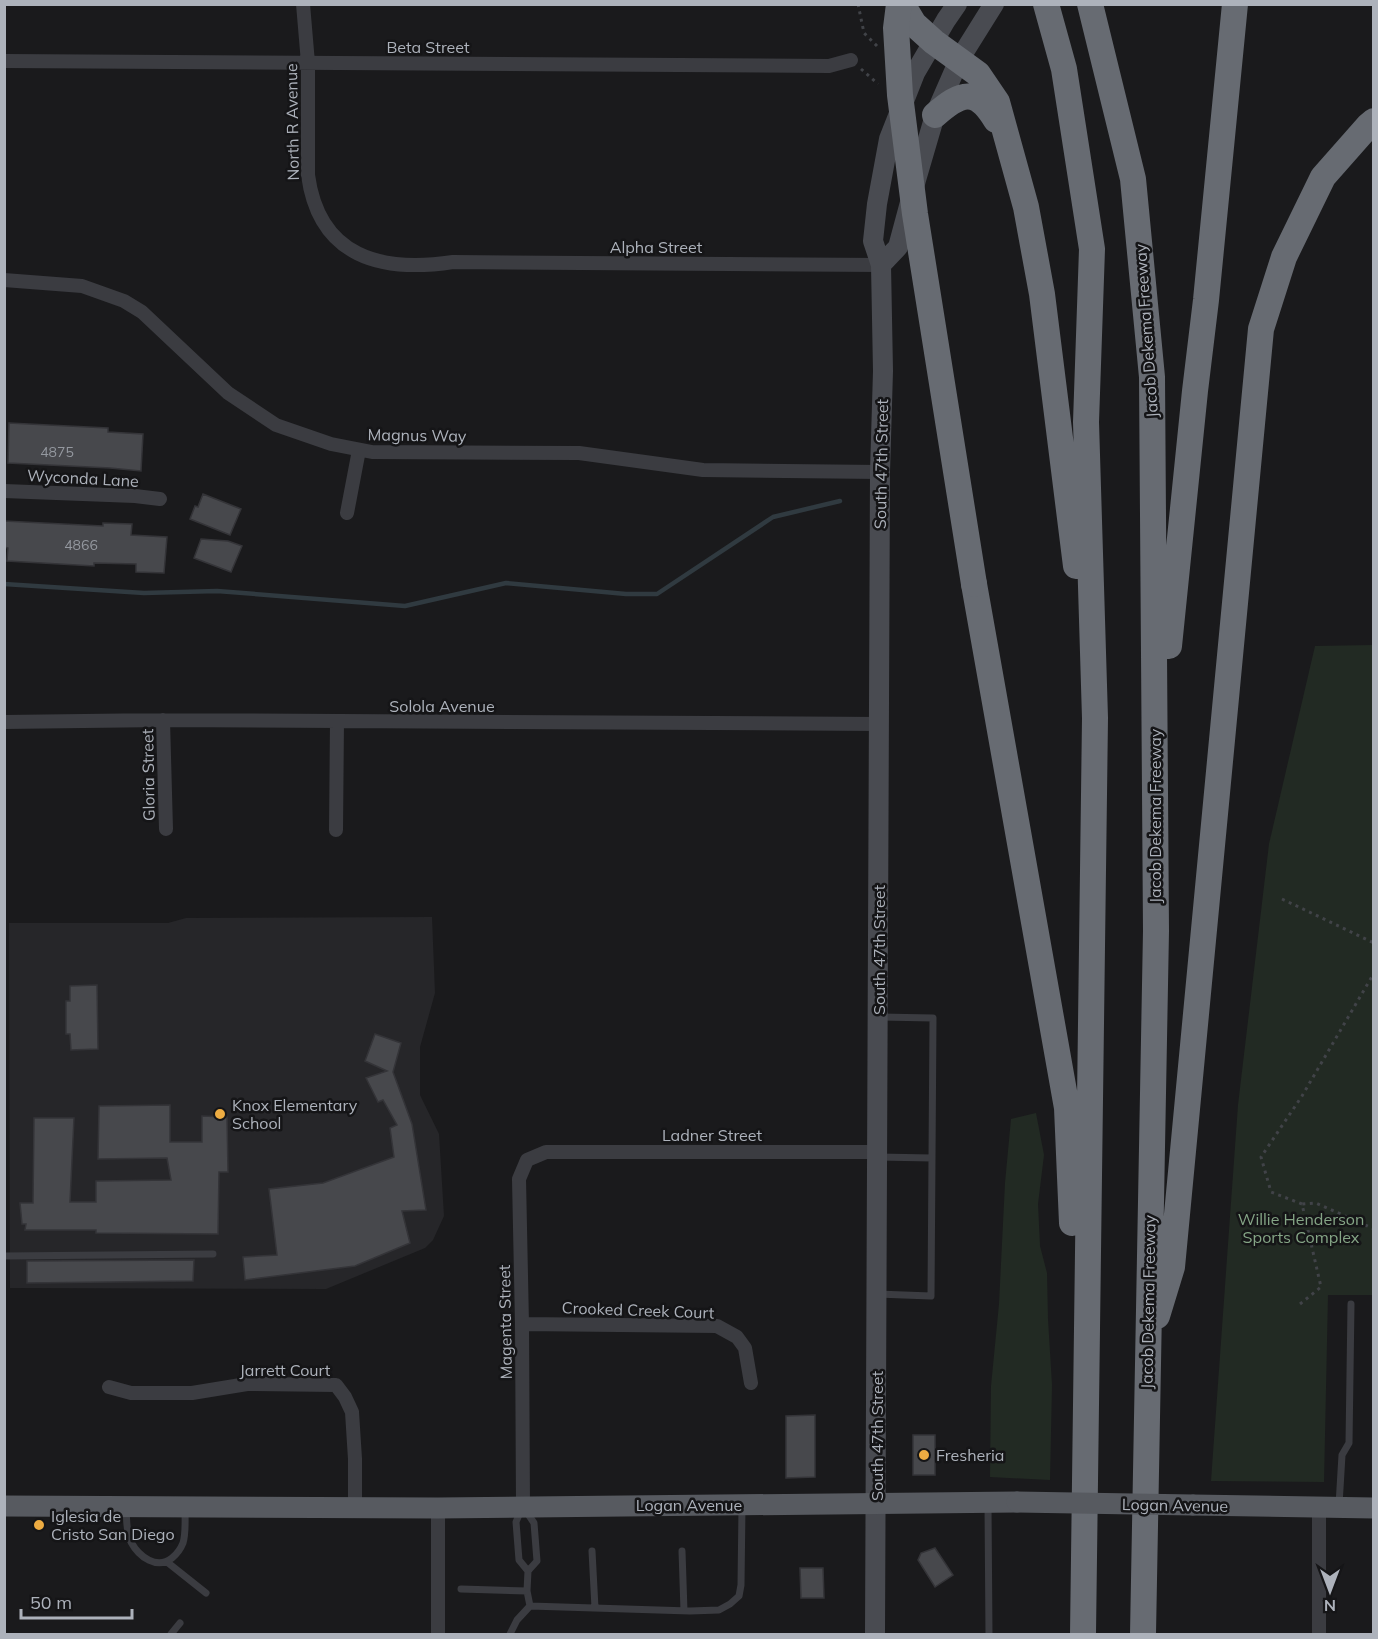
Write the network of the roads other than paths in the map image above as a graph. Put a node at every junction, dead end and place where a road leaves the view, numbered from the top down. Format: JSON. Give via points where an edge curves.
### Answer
{"nodes":[{"id":1,"x":303,"y":4,"type":"edge"},
{"id":2,"x":901,"y":4,"type":"edge"},
{"id":3,"x":957,"y":4,"type":"edge"},
{"id":4,"x":994,"y":4,"type":"edge"},
{"id":5,"x":1046,"y":4,"type":"edge"},
{"id":6,"x":1090,"y":4,"type":"edge"},
{"id":7,"x":1235,"y":4,"type":"edge"},
{"id":8,"x":934,"y":42,"type":"junction"},
{"id":9,"x":851,"y":60,"type":"road end"},
{"id":10,"x":959,"y":60,"type":"junction"},
{"id":11,"x":4,"y":61,"type":"edge"},
{"id":12,"x":308,"y":63,"type":"junction"},
{"id":13,"x":935,"y":115,"type":"junction"},
{"id":14,"x":1374,"y":121,"type":"edge"},
{"id":15,"x":1009,"y":141,"type":"junction"},
{"id":16,"x":431,"y":265,"type":"joint"},
{"id":17,"x":881,"y":265,"type":"junction"},
{"id":18,"x":4,"y":280,"type":"edge"},
{"id":19,"x":359,"y":450,"type":"junction"},
{"id":20,"x":879,"y":472,"type":"junction"},
{"id":21,"x":4,"y":491,"type":"edge"},
{"id":22,"x":160,"y":499,"type":"dead end"},
{"id":23,"x":347,"y":513,"type":"dead end"},
{"id":24,"x":1095,"y":718,"type":"junction"},
{"id":25,"x":163,"y":720,"type":"junction"},
{"id":26,"x":337,"y":721,"type":"junction"},
{"id":27,"x":4,"y":723,"type":"edge"},
{"id":28,"x":879,"y":724,"type":"junction"},
{"id":29,"x":166,"y":829,"type":"dead end"},
{"id":30,"x":336,"y":830,"type":"dead end"},
{"id":31,"x":1156,"y":931,"type":"junction"},
{"id":32,"x":878,"y":1017,"type":"junction"},
{"id":33,"x":546,"y":1152,"type":"joint"},
{"id":34,"x":878,"y":1154,"type":"junction"},
{"id":35,"x":932,"y":1158,"type":"junction"},
{"id":36,"x":213,"y":1254,"type":"dead end"},
{"id":37,"x":4,"y":1256,"type":"edge"},
{"id":38,"x":877,"y":1294,"type":"junction"},
{"id":39,"x":1351,"y":1304,"type":"dead end"},
{"id":40,"x":522,"y":1324,"type":"junction"},
{"id":41,"x":1147,"y":1348,"type":"junction"},
{"id":42,"x":752,"y":1383,"type":"dead end"},
{"id":43,"x":109,"y":1387,"type":"dead end"},
{"id":44,"x":1085,"y":1472,"type":"junction"},
{"id":45,"x":988,"y":1502,"type":"junction"},
{"id":46,"x":876,"y":1503,"type":"junction"},
{"id":47,"x":742,"y":1504,"type":"junction"},
{"id":48,"x":4,"y":1506,"type":"edge"},
{"id":49,"x":355,"y":1506,"type":"junction"},
{"id":50,"x":524,"y":1506,"type":"junction"},
{"id":51,"x":126,"y":1507,"type":"junction"},
{"id":52,"x":186,"y":1508,"type":"junction"},
{"id":53,"x":438,"y":1508,"type":"junction"},
{"id":54,"x":1329,"y":1508,"type":"junction"},
{"id":55,"x":1374,"y":1508,"type":"edge"},
{"id":56,"x":592,"y":1551,"type":"dead end"},
{"id":57,"x":682,"y":1551,"type":"dead end"},
{"id":58,"x":166,"y":1562,"type":"junction"},
{"id":59,"x":528,"y":1571,"type":"junction"},
{"id":60,"x":461,"y":1589,"type":"dead end"},
{"id":61,"x":527,"y":1591,"type":"junction"},
{"id":62,"x":206,"y":1593,"type":"dead end"},
{"id":63,"x":530,"y":1606,"type":"junction"},
{"id":64,"x":595,"y":1608,"type":"junction"},
{"id":65,"x":684,"y":1611,"type":"junction"},
{"id":66,"x":180,"y":1623,"type":"dead end"},
{"id":67,"x":171,"y":1635,"type":"edge"},
{"id":68,"x":438,"y":1635,"type":"edge"},
{"id":69,"x":510,"y":1635,"type":"edge"},
{"id":70,"x":875,"y":1635,"type":"edge"},
{"id":71,"x":989,"y":1635,"type":"edge"},
{"id":72,"x":1083,"y":1635,"type":"edge"},
{"id":73,"x":1143,"y":1635,"type":"edge"},
{"id":74,"x":1319,"y":1635,"type":"edge"}],
"edges":[{"from":1,"to":12,"type":"street","name":"North R Avenue"},
{"from":2,"to":8,"type":"highway","via":[[914,24]]},
{"from":2,"to":44,"type":"highway","bridge":true,"via":[[896,28],[900,95],[915,214],[974,584],[1067,1108]]},
{"from":3,"to":8,"type":"main road","name":"South 47th Street"},
{"from":4,"to":10,"type":"main road"},
{"from":5,"to":24,"type":"highway","via":[[1064,69],[1092,249],[1086,422]]},
{"from":6,"to":31,"type":"highway","name":"Jacob Dekema Freeway","via":[[1133,179],[1152,377]]},
{"from":7,"to":31,"type":"highway","via":[[1169,639]]},
{"from":8,"to":10,"type":"highway"},
{"from":8,"to":17,"type":"main road","name":"South 47th Street","via":[[915,73],[890,139],[873,242]]},
{"from":9,"to":12,"type":"street","name":"Beta Street","via":[[829,66]]},
{"from":10,"to":13,"type":"main road"},
{"from":10,"to":15,"type":"highway","via":[[978,74],[998,102]]},
{"from":11,"to":12,"type":"street","name":"Beta Street"},
{"from":12,"to":16,"type":"street","name":"North R Avenue","via":[[308,175],[319,214],[339,240],[370,259]]},
{"from":13,"to":15,"type":"highway","via":[[962,96],[975,98],[989,108]]},
{"from":13,"to":17,"type":"main road","via":[[898,247]]},
{"from":14,"to":41,"type":"highway","via":[[1323,177],[1284,257],[1262,329],[1172,1267]]},
{"from":15,"to":24,"type":"highway","via":[[1042,294]]},
{"from":16,"to":17,"type":"street","name":"Alpha Street"},
{"from":17,"to":20,"type":"main road","name":"South 47th Street","via":[[883,371]]},
{"from":18,"to":19,"type":"street","name":"Magnus Way","via":[[82,286],[124,301],[142,312],[228,393],[276,425]]},
{"from":19,"to":20,"type":"street","name":"Magnus Way","via":[[579,453],[702,470]]},
{"from":19,"to":23,"type":"street"},
{"from":20,"to":28,"type":"main road","name":"South 47th Street"},
{"from":21,"to":22,"type":"street","name":"Wyconda Lane"},
{"from":24,"to":44,"type":"highway"},
{"from":25,"to":26,"type":"street","name":"Solola Avenue"},
{"from":25,"to":27,"type":"street","name":"Solola Avenue"},
{"from":25,"to":29,"type":"street","name":"Gloria Street"},
{"from":26,"to":28,"type":"street","name":"Solola Avenue"},
{"from":26,"to":30,"type":"street"},
{"from":28,"to":32,"type":"main road","name":"South 47th Street"},
{"from":31,"to":41,"type":"highway","name":"Jacob Dekema Freeway"},
{"from":32,"to":34,"type":"main road","name":"South 47th Street"},
{"from":32,"to":35,"type":"lane","via":[[933,1018]]},
{"from":33,"to":34,"type":"street","name":"Ladner Street"},
{"from":33,"to":40,"type":"street","name":"Magenta Street","via":[[527,1160],[519,1179]]},
{"from":34,"to":35,"type":"lane"},
{"from":34,"to":38,"type":"main road","name":"South 47th Street"},
{"from":35,"to":38,"type":"lane","via":[[931,1296]]},
{"from":36,"to":37,"type":"lane"},
{"from":38,"to":46,"type":"main road","name":"South 47th Street"},
{"from":39,"to":54,"type":"lane","via":[[1349,1443],[1342,1455]]},
{"from":40,"to":42,"type":"street","name":"Crooked Creek Court","via":[[717,1326],[737,1337],[745,1348]]},
{"from":40,"to":50,"type":"street","name":"Magenta Street"},
{"from":41,"to":73,"type":"highway","name":"Jacob Dekema Freeway"},
{"from":43,"to":49,"type":"street","name":"Jarrett Court","via":[[131,1392],[192,1393],[247,1384],[336,1385],[352,1412]]},
{"from":44,"to":72,"type":"highway"},
{"from":45,"to":46,"type":"main road","name":"Logan Avenue"},
{"from":45,"to":54,"type":"main road","name":"Logan Avenue","bridge":true},
{"from":45,"to":71,"type":"lane"},
{"from":46,"to":47,"type":"main road","name":"Logan Avenue"},
{"from":46,"to":70,"type":"main road","name":"South 47th Street"},
{"from":47,"to":50,"type":"main road","name":"Logan Avenue"},
{"from":47,"to":65,"type":"lane","via":[[739,1596],[719,1610]]},
{"from":48,"to":51,"type":"main road","name":"Logan Avenue"},
{"from":49,"to":52,"type":"main road","name":"Logan Avenue"},
{"from":49,"to":53,"type":"main road","name":"Logan Avenue"},
{"from":50,"to":53,"type":"main road","name":"Logan Avenue"},
{"from":50,"to":59,"type":"lane","via":[[516,1522],[519,1560]]},
{"from":50,"to":59,"type":"lane","via":[[534,1523],[537,1561]]},
{"from":51,"to":52,"type":"main road","name":"Logan Avenue"},
{"from":51,"to":58,"type":"lane","via":[[129,1540],[141,1556]]},
{"from":52,"to":58,"type":"lane","via":[[183,1544]]},
{"from":53,"to":68,"type":"street"},
{"from":54,"to":55,"type":"main road","name":"Logan Avenue"},
{"from":54,"to":74,"type":"street"},
{"from":56,"to":64,"type":"lane"},
{"from":57,"to":65,"type":"lane"},
{"from":58,"to":62,"type":"lane"},
{"from":59,"to":61,"type":"lane"},
{"from":60,"to":61,"type":"lane"},
{"from":61,"to":63,"type":"lane"},
{"from":63,"to":64,"type":"lane"},
{"from":63,"to":69,"type":"lane"},
{"from":64,"to":65,"type":"lane"},
{"from":66,"to":67,"type":"lane"}]}
